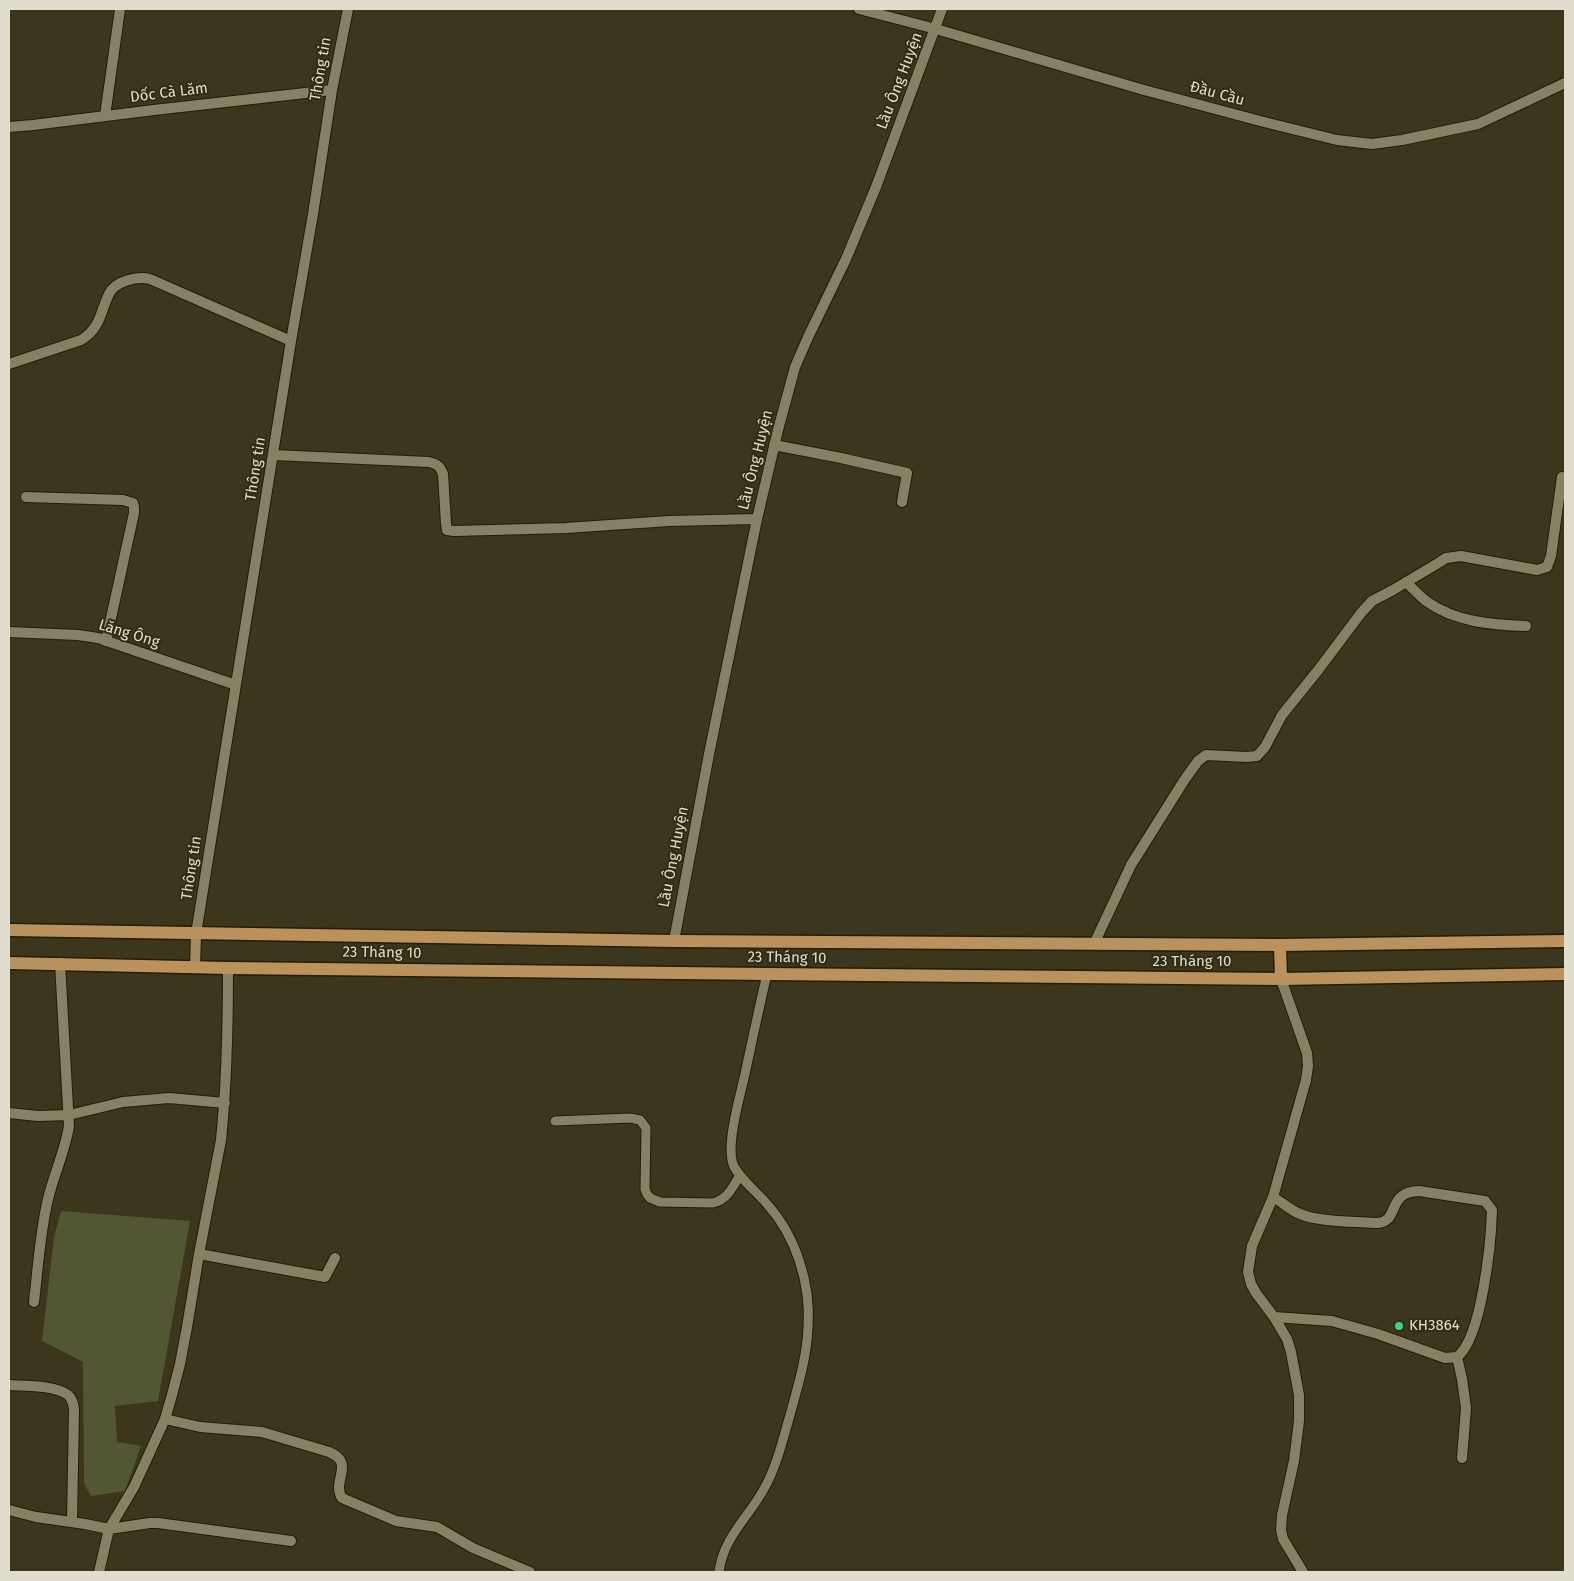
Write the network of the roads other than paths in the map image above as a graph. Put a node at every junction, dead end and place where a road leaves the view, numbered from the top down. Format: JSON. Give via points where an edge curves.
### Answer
{"nodes":[{"id":1,"x":120,"y":9,"type":"edge"},
{"id":2,"x":348,"y":9,"type":"edge"},
{"id":3,"x":859,"y":9,"type":"edge"},
{"id":4,"x":942,"y":9,"type":"edge"},
{"id":5,"x":936,"y":29,"type":"junction"},
{"id":6,"x":1565,"y":83,"type":"edge"},
{"id":7,"x":332,"y":90,"type":"junction"},
{"id":8,"x":106,"y":116,"type":"junction"},
{"id":9,"x":9,"y":127,"type":"edge"},
{"id":10,"x":290,"y":341,"type":"junction"},
{"id":11,"x":9,"y":364,"type":"edge"},
{"id":12,"x":774,"y":445,"type":"junction"},
{"id":13,"x":273,"y":455,"type":"junction"},
{"id":14,"x":1562,"y":477,"type":"dead end"},
{"id":15,"x":26,"y":497,"type":"dead end"},
{"id":16,"x":902,"y":502,"type":"dead end"},
{"id":17,"x":757,"y":519,"type":"junction"},
{"id":18,"x":1406,"y":582,"type":"junction"},
{"id":19,"x":1526,"y":626,"type":"dead end"},
{"id":20,"x":9,"y":632,"type":"edge"},
{"id":21,"x":106,"y":641,"type":"junction"},
{"id":22,"x":236,"y":685,"type":"junction"},
{"id":23,"x":9,"y":930,"type":"edge"},
{"id":24,"x":196,"y":934,"type":"junction"},
{"id":25,"x":674,"y":941,"type":"junction"},
{"id":26,"x":1565,"y":941,"type":"edge"},
{"id":27,"x":1094,"y":944,"type":"junction"},
{"id":28,"x":1280,"y":945,"type":"junction"},
{"id":29,"x":9,"y":963,"type":"edge"},
{"id":30,"x":60,"y":964,"type":"junction"},
{"id":31,"x":195,"y":967,"type":"junction"},
{"id":32,"x":228,"y":968,"type":"junction"},
{"id":33,"x":767,"y":974,"type":"junction"},
{"id":34,"x":1565,"y":974,"type":"edge"},
{"id":35,"x":1281,"y":979,"type":"junction"},
{"id":36,"x":224,"y":1103,"type":"junction"},
{"id":37,"x":9,"y":1113,"type":"edge"},
{"id":38,"x":69,"y":1115,"type":"junction"},
{"id":39,"x":555,"y":1121,"type":"dead end"},
{"id":40,"x":740,"y":1175,"type":"junction"},
{"id":41,"x":1273,"y":1196,"type":"junction"},
{"id":42,"x":199,"y":1254,"type":"junction"},
{"id":43,"x":335,"y":1258,"type":"dead end"},
{"id":44,"x":34,"y":1302,"type":"dead end"},
{"id":45,"x":1274,"y":1317,"type":"junction"},
{"id":46,"x":1457,"y":1357,"type":"junction"},
{"id":47,"x":9,"y":1385,"type":"edge"},
{"id":48,"x":165,"y":1419,"type":"junction"},
{"id":49,"x":1462,"y":1458,"type":"dead end"},
{"id":50,"x":9,"y":1510,"type":"edge"},
{"id":51,"x":72,"y":1522,"type":"junction"},
{"id":52,"x":109,"y":1529,"type":"junction"},
{"id":53,"x":291,"y":1541,"type":"dead end"},
{"id":54,"x":99,"y":1572,"type":"edge"},
{"id":55,"x":530,"y":1572,"type":"edge"},
{"id":56,"x":719,"y":1572,"type":"edge"},
{"id":57,"x":1302,"y":1572,"type":"edge"}],
"edges":[{"from":1,"to":8,"type":"street"},
{"from":2,"to":7,"type":"street","name":"Thông tin"},
{"from":3,"to":5,"type":"street","name":"Đầu Cầu"},
{"from":4,"to":5,"type":"street","name":"Lầu Ông Huyện"},
{"from":5,"to":6,"type":"street","name":"Đầu Cầu","via":[[1264,122],[1336,140],[1372,144],[1478,124]]},
{"from":5,"to":12,"type":"street","name":"Lầu Ông Huyện","via":[[846,259],[802,350]]},
{"from":7,"to":8,"type":"street","name":"Dốc Cà Lăm"},
{"from":7,"to":10,"type":"street","name":"Thông tin"},
{"from":8,"to":9,"type":"street","name":"Dốc Cà Lăm"},
{"from":10,"to":11,"type":"street","via":[[141,277],[132,278],[112,289],[96,325],[81,340]]},
{"from":10,"to":13,"type":"street","name":"Thông tin"},
{"from":12,"to":16,"type":"street","via":[[907,473]]},
{"from":12,"to":17,"type":"street","name":"Lầu Ông Huyện"},
{"from":13,"to":17,"type":"street","via":[[436,464],[443,474],[447,530],[454,532]]},
{"from":13,"to":22,"type":"street","name":"Thông tin"},
{"from":14,"to":18,"type":"street","via":[[1547,566],[1537,570],[1456,556]]},
{"from":15,"to":21,"type":"street","via":[[133,503],[134,513]]},
{"from":17,"to":25,"type":"street","name":"Lầu Ông Huyện"},
{"from":18,"to":19,"type":"street","via":[[1424,600],[1453,614],[1499,625]]},
{"from":18,"to":27,"type":"street","via":[[1372,601],[1361,613],[1282,715],[1257,756],[1206,755],[1198,761],[1132,865]]},
{"from":20,"to":21,"type":"street","name":"Lăng Ông","via":[[78,635]]},
{"from":21,"to":22,"type":"street","name":"Lăng Ông"},
{"from":22,"to":24,"type":"street","name":"Thông tin"},
{"from":23,"to":24,"type":"main road","name":"23 Tháng 10"},
{"from":24,"to":25,"type":"main road","name":"23 Tháng 10"},
{"from":24,"to":31,"type":"main road"},
{"from":25,"to":27,"type":"main road","name":"23 Tháng 10"},
{"from":26,"to":28,"type":"main road","name":"23 Tháng 10"},
{"from":27,"to":28,"type":"main road","name":"23 Tháng 10"},
{"from":28,"to":35,"type":"main road"},
{"from":29,"to":30,"type":"main road","name":"23 Tháng 10"},
{"from":30,"to":31,"type":"main road","name":"23 Tháng 10"},
{"from":30,"to":38,"type":"street"},
{"from":31,"to":32,"type":"main road","name":"23 Tháng 10"},
{"from":32,"to":33,"type":"main road","name":"23 Tháng 10"},
{"from":32,"to":36,"type":"street"},
{"from":33,"to":35,"type":"main road","name":"23 Tháng 10"},
{"from":33,"to":40,"type":"lane","via":[[732,1144],[732,1162]]},
{"from":34,"to":35,"type":"main road","name":"23 Tháng 10"},
{"from":35,"to":41,"type":"street","via":[[1307,1053],[1308,1066]]},
{"from":36,"to":38,"type":"street","via":[[169,1098],[137,1100]]},
{"from":36,"to":42,"type":"street","via":[[218,1159]]},
{"from":37,"to":38,"type":"street"},
{"from":38,"to":44,"type":"street","via":[[68,1137],[48,1200]]},
{"from":39,"to":40,"type":"lane","via":[[640,1120],[646,1128],[645,1189],[650,1198],[660,1202],[720,1201],[729,1194]]},
{"from":40,"to":56,"type":"lane","via":[[770,1206],[792,1243],[806,1284],[808,1327],[801,1377],[777,1457],[759,1498],[728,1542]]},
{"from":41,"to":45,"type":"street","via":[[1252,1246],[1248,1272],[1256,1293]]},
{"from":41,"to":46,"type":"street","via":[[1305,1215],[1378,1224],[1389,1219],[1402,1194],[1410,1191],[1485,1201],[1492,1210],[1492,1225],[1480,1308],[1465,1350]]},
{"from":42,"to":43,"type":"street","via":[[325,1277]]},
{"from":42,"to":48,"type":"street","via":[[180,1364]]},
{"from":45,"to":46,"type":"street","via":[[1332,1321],[1445,1358]]},
{"from":45,"to":57,"type":"street","via":[[1291,1352],[1300,1407],[1281,1530]]},
{"from":46,"to":49,"type":"street","via":[[1466,1408]]},
{"from":47,"to":51,"type":"street","via":[[57,1389],[67,1394],[73,1403]]},
{"from":48,"to":52,"type":"street","via":[[134,1487]]},
{"from":48,"to":55,"type":"street","via":[[200,1427],[262,1432],[329,1452],[341,1460],[339,1490],[347,1501],[396,1520],[437,1527],[473,1548]]},
{"from":50,"to":51,"type":"street"},
{"from":51,"to":52,"type":"street"},
{"from":52,"to":53,"type":"street","via":[[158,1523]]},
{"from":52,"to":54,"type":"street"}]}
